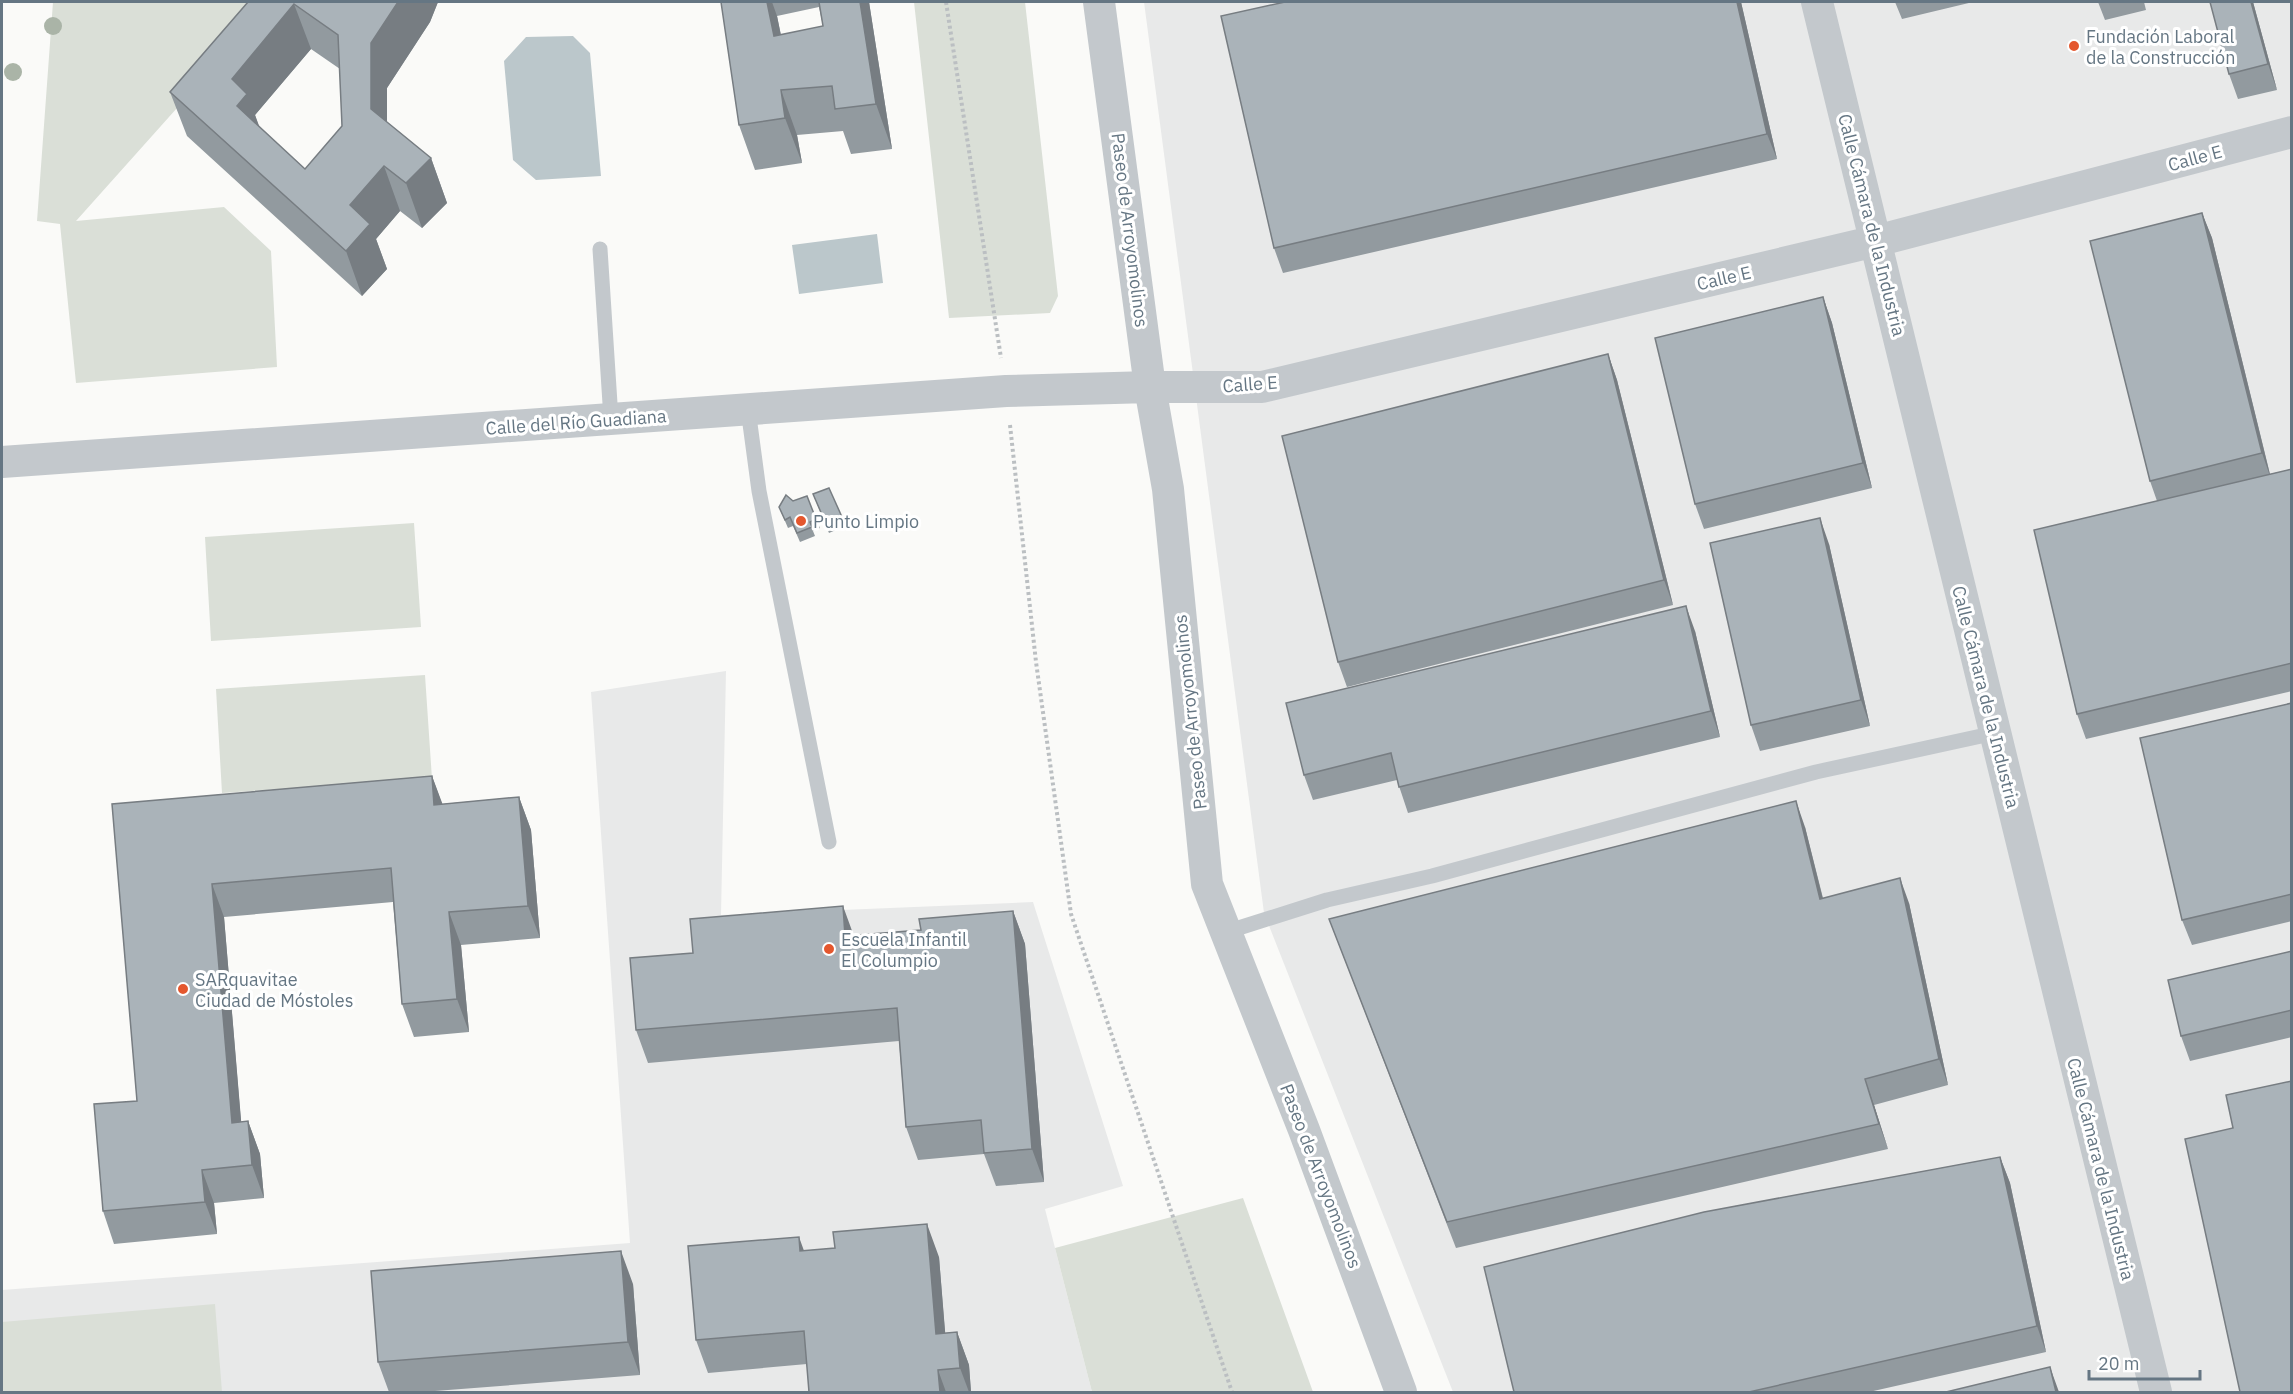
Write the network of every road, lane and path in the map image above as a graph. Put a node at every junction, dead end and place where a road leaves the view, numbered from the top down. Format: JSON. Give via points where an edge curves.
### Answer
{"nodes":[{"id":1,"x":946,"y":2,"type":"edge"},
{"id":2,"x":1100,"y":2,"type":"edge"},
{"id":3,"x":1817,"y":2,"type":"edge"},
{"id":4,"x":2292,"y":132,"type":"edge"},
{"id":5,"x":1876,"y":241,"type":"junction"},
{"id":6,"x":600,"y":249,"type":"dead end"},
{"id":7,"x":1150,"y":387,"type":"junction"},
{"id":8,"x":1006,"y":391,"type":"junction"},
{"id":9,"x":748,"y":410,"type":"junction"},
{"id":10,"x":611,"y":419,"type":"junction"},
{"id":11,"x":2,"y":462,"type":"edge"},
{"id":12,"x":1995,"y":733,"type":"junction"},
{"id":13,"x":829,"y":842,"type":"dead end"},
{"id":14,"x":1226,"y":932,"type":"junction"},
{"id":15,"x":1232,"y":1392,"type":"edge"},
{"id":16,"x":1401,"y":1392,"type":"edge"},
{"id":17,"x":2156,"y":1392,"type":"edge"}],
"edges":[{"from":1,"to":8,"type":"path"},
{"from":2,"to":7,"type":"street","name":"Paseo de Arroyomolinos"},
{"from":3,"to":5,"type":"street","name":"Calle Cámara de la Industria"},
{"from":4,"to":5,"type":"street","name":"Calle E"},
{"from":5,"to":7,"type":"street","name":"Calle E","via":[[1262,387]]},
{"from":5,"to":12,"type":"street","name":"Calle Cámara de la Industria"},
{"from":6,"to":10,"type":"lane"},
{"from":7,"to":8,"type":"street","name":"Calle del Río Guadiana"},
{"from":7,"to":14,"type":"street","name":"Paseo de Arroyomolinos","via":[[1168,489],[1207,885]]},
{"from":8,"to":9,"type":"street","name":"Calle del Río Guadiana"},
{"from":8,"to":15,"type":"path","via":[[1036,662],[1071,914]]},
{"from":9,"to":10,"type":"street","name":"Calle del Río Guadiana"},
{"from":9,"to":13,"type":"lane","via":[[759,492]]},
{"from":10,"to":11,"type":"street","name":"Calle del Río Guadiana"},
{"from":12,"to":14,"type":"lane","via":[[1816,772],[1432,876],[1327,900]]},
{"from":12,"to":17,"type":"street","name":"Calle Cámara de la Industria"},
{"from":14,"to":16,"type":"street","name":"Paseo de Arroyomolinos"}]}
